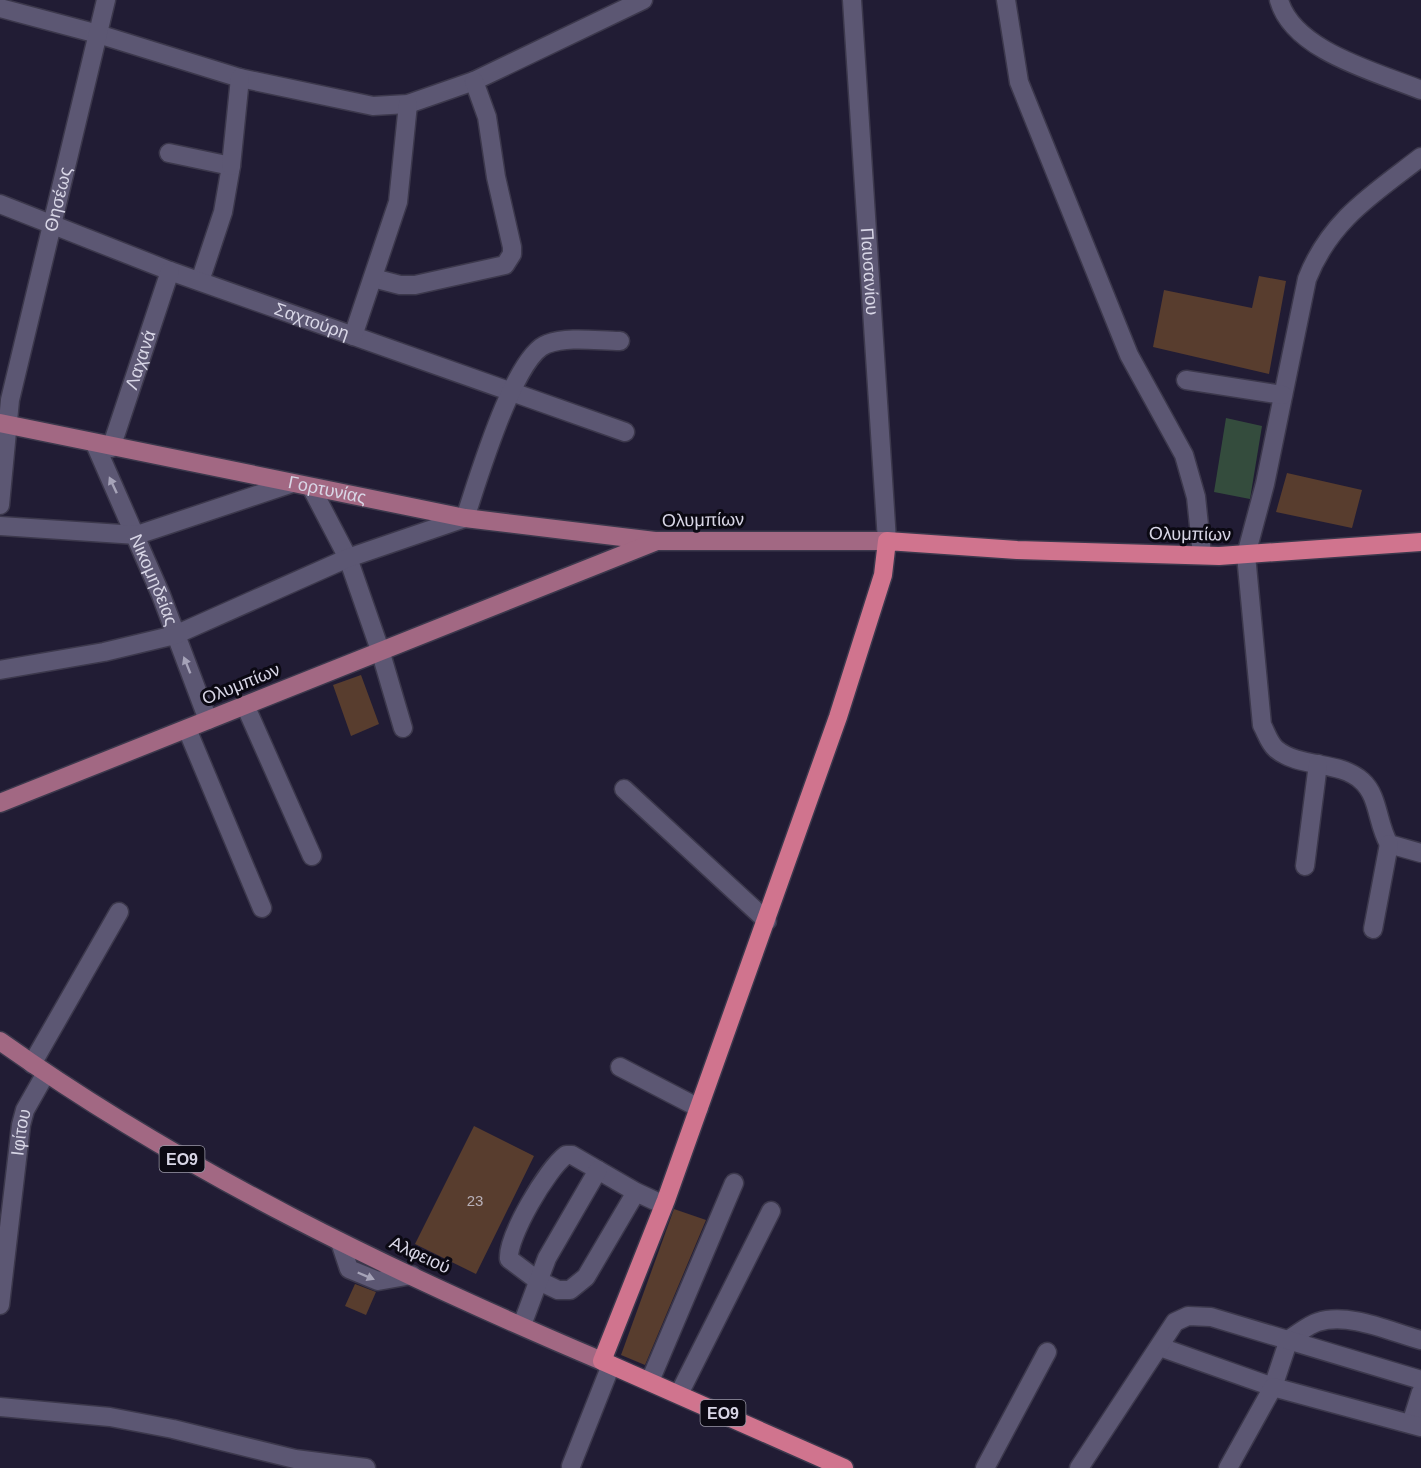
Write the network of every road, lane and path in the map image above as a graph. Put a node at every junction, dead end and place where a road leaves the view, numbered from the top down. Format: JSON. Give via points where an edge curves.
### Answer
{"nodes":[{"id":1,"x":106,"y":0,"type":"edge"},
{"id":2,"x":643,"y":0,"type":"edge"},
{"id":3,"x":852,"y":0,"type":"edge"},
{"id":4,"x":1006,"y":0,"type":"edge"},
{"id":5,"x":1279,"y":0,"type":"edge"},
{"id":6,"x":0,"y":8,"type":"edge"},
{"id":7,"x":98,"y":34,"type":"junction"},
{"id":8,"x":240,"y":78,"type":"junction"},
{"id":9,"x":474,"y":81,"type":"junction"},
{"id":10,"x":1421,"y":90,"type":"edge"},
{"id":11,"x":408,"y":104,"type":"junction"},
{"id":12,"x":169,"y":153,"type":"dead end"},
{"id":13,"x":1421,"y":157,"type":"edge"},
{"id":14,"x":231,"y":166,"type":"junction"},
{"id":15,"x":0,"y":204,"type":"edge"},
{"id":16,"x":54,"y":225,"type":"junction"},
{"id":17,"x":170,"y":271,"type":"junction"},
{"id":18,"x":373,"y":278,"type":"junction"},
{"id":19,"x":200,"y":281,"type":"junction"},
{"id":20,"x":353,"y":336,"type":"junction"},
{"id":21,"x":620,"y":341,"type":"dead end"},
{"id":22,"x":1186,"y":380,"type":"dead end"},
{"id":23,"x":510,"y":392,"type":"junction"},
{"id":24,"x":1283,"y":395,"type":"junction"},
{"id":25,"x":3,"y":424,"type":"edge"},
{"id":26,"x":625,"y":432,"type":"dead end"},
{"id":27,"x":103,"y":446,"type":"junction"},
{"id":28,"x":290,"y":484,"type":"junction"},
{"id":29,"x":312,"y":489,"type":"junction"},
{"id":30,"x":0,"y":505,"type":"edge"},
{"id":31,"x":465,"y":518,"type":"junction"},
{"id":32,"x":0,"y":526,"type":"edge"},
{"id":33,"x":137,"y":536,"type":"junction"},
{"id":34,"x":657,"y":541,"type":"junction"},
{"id":35,"x":887,"y":541,"type":"junction"},
{"id":36,"x":1421,"y":542,"type":"edge"},
{"id":37,"x":1202,"y":554,"type":"junction"},
{"id":38,"x":1246,"y":555,"type":"junction"},
{"id":39,"x":348,"y":558,"type":"junction"},
{"id":40,"x":175,"y":635,"type":"junction"},
{"id":41,"x":380,"y":650,"type":"junction"},
{"id":42,"x":0,"y":669,"type":"edge"},
{"id":43,"x":245,"y":705,"type":"junction"},
{"id":44,"x":208,"y":720,"type":"junction"},
{"id":45,"x":403,"y":728,"type":"dead end"},
{"id":46,"x":187,"y":729,"type":"junction"},
{"id":47,"x":1318,"y":764,"type":"junction"},
{"id":48,"x":624,"y":789,"type":"dead end"},
{"id":49,"x":0,"y":803,"type":"edge"},
{"id":50,"x":1389,"y":844,"type":"junction"},
{"id":51,"x":1421,"y":853,"type":"edge"},
{"id":52,"x":312,"y":856,"type":"dead end"},
{"id":53,"x":1305,"y":866,"type":"dead end"},
{"id":54,"x":262,"y":908,"type":"dead end"},
{"id":55,"x":119,"y":912,"type":"dead end"},
{"id":56,"x":767,"y":921,"type":"junction"},
{"id":57,"x":1373,"y":929,"type":"dead end"},
{"id":58,"x":0,"y":1041,"type":"edge"},
{"id":59,"x":620,"y":1067,"type":"dead end"},
{"id":60,"x":39,"y":1068,"type":"junction"},
{"id":61,"x":699,"y":1108,"type":"junction"},
{"id":62,"x":598,"y":1170,"type":"junction"},
{"id":63,"x":735,"y":1183,"type":"dead end"},
{"id":64,"x":636,"y":1192,"type":"junction"},
{"id":65,"x":664,"y":1205,"type":"junction"},
{"id":66,"x":771,"y":1211,"type":"dead end"},
{"id":67,"x":3,"y":1256,"type":"edge"},
{"id":68,"x":537,"y":1280,"type":"junction"},
{"id":69,"x":0,"y":1305,"type":"edge"},
{"id":70,"x":522,"y":1325,"type":"junction"},
{"id":71,"x":1289,"y":1339,"type":"junction"},
{"id":72,"x":1421,"y":1340,"type":"edge"},
{"id":73,"x":1160,"y":1347,"type":"junction"},
{"id":74,"x":1047,"y":1352,"type":"dead end"},
{"id":75,"x":606,"y":1363,"type":"junction"},
{"id":76,"x":1421,"y":1380,"type":"edge"},
{"id":77,"x":650,"y":1381,"type":"junction"},
{"id":78,"x":1274,"y":1388,"type":"junction"},
{"id":79,"x":1421,"y":1392,"type":"edge"},
{"id":80,"x":679,"y":1394,"type":"junction"},
{"id":81,"x":0,"y":1407,"type":"edge"},
{"id":82,"x":1416,"y":1425,"type":"edge"},
{"id":83,"x":834,"y":1466,"type":"edge"},
{"id":84,"x":571,"y":1467,"type":"edge"},
{"id":85,"x":366,"y":1468,"type":"edge"},
{"id":86,"x":985,"y":1468,"type":"edge"},
{"id":87,"x":1079,"y":1468,"type":"edge"},
{"id":88,"x":1228,"y":1468,"type":"edge"}],
"edges":[{"from":1,"to":7,"type":"street","name":"Θησέως"},
{"from":2,"to":9,"type":"street"},
{"from":3,"to":35,"type":"street","name":"Παυσανίου"},
{"from":4,"to":37,"type":"street","via":[[1019,82],[1129,355],[1185,455],[1196,497]]},
{"from":5,"to":10,"type":"street","via":[[1287,20],[1311,42]]},
{"from":6,"to":7,"type":"street"},
{"from":7,"to":8,"type":"street"},
{"from":7,"to":16,"type":"street","name":"Θησέως"},
{"from":8,"to":11,"type":"street","via":[[360,104]]},
{"from":8,"to":14,"type":"street"},
{"from":9,"to":11,"type":"street"},
{"from":9,"to":18,"type":"street","via":[[487,117],[512,247],[510,261],[505,266],[415,285]]},
{"from":11,"to":18,"type":"street","via":[[398,202]]},
{"from":12,"to":14,"type":"street"},
{"from":13,"to":24,"type":"street","via":[[1357,207],[1320,249],[1307,279]]},
{"from":14,"to":19,"type":"street","via":[[223,212]]},
{"from":15,"to":16,"type":"street","name":"Σαχτούρη"},
{"from":16,"to":17,"type":"street","name":"Σαχτούρη"},
{"from":16,"to":25,"type":"street","name":"Θησέως"},
{"from":17,"to":19,"type":"street","name":"Σαχτούρη"},
{"from":17,"to":27,"type":"street","name":"Λαχανά"},
{"from":18,"to":20,"type":"street"},
{"from":19,"to":20,"type":"street","name":"Σαχτούρη"},
{"from":20,"to":23,"type":"street","name":"Σαχτούρη"},
{"from":21,"to":23,"type":"street","via":[[549,343],[538,348]]},
{"from":22,"to":24,"type":"street"},
{"from":23,"to":26,"type":"street","name":"Σαχτούρη"},
{"from":23,"to":31,"type":"street"},
{"from":24,"to":38,"type":"street"},
{"from":25,"to":27,"type":"main road","name":"Γορτυνίας"},
{"from":25,"to":30,"type":"street","name":"Θησέως"},
{"from":27,"to":28,"type":"main road","name":"Γορτυνίας"},
{"from":33,"to":27,"type":"street","name":"Νικομηδείας","one_way":true},
{"from":28,"to":29,"type":"main road","name":"Γορτυνίας"},
{"from":28,"to":33,"type":"street"},
{"from":29,"to":31,"type":"main road","name":"Γορτυνίας"},
{"from":29,"to":39,"type":"street"},
{"from":31,"to":34,"type":"main road","name":"Γορτυνίας"},
{"from":31,"to":39,"type":"street"},
{"from":32,"to":33,"type":"street"},
{"from":33,"to":40,"type":"street","name":"Νικομηδείας"},
{"from":34,"to":35,"type":"main road","name":"Ολυμπίων"},
{"from":34,"to":41,"type":"main road","name":"Ολυμπίων"},
{"from":35,"to":37,"type":"highway","name":"Ολυμπίων","via":[[1017,550]]},
{"from":35,"to":56,"type":"highway","via":[[873,608]]},
{"from":36,"to":38,"type":"highway","name":"Ολυμπίων"},
{"from":37,"to":38,"type":"highway","name":"Ολυμπίων"},
{"from":38,"to":47,"type":"street","via":[[1262,725],[1276,748]]},
{"from":39,"to":40,"type":"street"},
{"from":39,"to":41,"type":"street"},
{"from":40,"to":42,"type":"street","via":[[104,652]]},
{"from":44,"to":40,"type":"street","name":"Νικομηδείας","one_way":true},
{"from":41,"to":43,"type":"main road","name":"Ολυμπίων"},
{"from":41,"to":45,"type":"street"},
{"from":43,"to":44,"type":"main road","name":"Ολυμπίων"},
{"from":43,"to":52,"type":"street"},
{"from":44,"to":46,"type":"main road","name":"Ολυμπίων"},
{"from":46,"to":49,"type":"main road","name":"Ολυμπίων"},
{"from":46,"to":54,"type":"street"},
{"from":47,"to":50,"type":"street","via":[[1346,771],[1369,788]]},
{"from":47,"to":53,"type":"street"},
{"from":48,"to":56,"type":"street"},
{"from":50,"to":51,"type":"street"},
{"from":50,"to":57,"type":"street"},
{"from":55,"to":60,"type":"street","name":"Ιφίτου"},
{"from":56,"to":61,"type":"highway"},
{"from":58,"to":60,"type":"main road","name":"Αλφειού","number":"ΕΟ9"},
{"from":59,"to":61,"type":"street"},
{"from":60,"to":67,"type":"street","name":"Ιφίτου","via":[[21,1125]]},
{"from":60,"to":70,"type":"main road","name":"Αλφειού","number":"ΕΟ9","via":[[179,1158],[340,1242]]},
{"from":61,"to":65,"type":"highway"},
{"from":62,"to":64,"type":"street"},
{"from":62,"to":68,"type":"street"},
{"from":62,"to":68,"type":"street","via":[[572,1155],[560,1159],[548,1174],[512,1240],[509,1259]]},
{"from":63,"to":77,"type":"street"},
{"from":64,"to":65,"type":"street"},
{"from":64,"to":68,"type":"street","via":[[586,1277],[570,1290],[558,1290]]},
{"from":65,"to":75,"type":"highway"},
{"from":66,"to":80,"type":"street"},
{"from":67,"to":69,"type":"street","name":"Ιφίτου"},
{"from":68,"to":70,"type":"street"},
{"from":70,"to":75,"type":"main road","name":"Αλφειού","number":"ΕΟ9"},
{"from":71,"to":72,"type":"street","via":[[1317,1322],[1334,1320]]},
{"from":71,"to":73,"type":"street","via":[[1199,1315],[1175,1322]]},
{"from":71,"to":76,"type":"street"},
{"from":71,"to":78,"type":"street"},
{"from":73,"to":78,"type":"street"},
{"from":73,"to":87,"type":"street"},
{"from":74,"to":86,"type":"street"},
{"from":75,"to":77,"type":"highway","name":"Αλφειού","number":"ΕΟ9"},
{"from":75,"to":84,"type":"street"},
{"from":77,"to":80,"type":"highway","name":"Αλφειού","number":"ΕΟ9"},
{"from":78,"to":82,"type":"street"},
{"from":78,"to":88,"type":"street"},
{"from":79,"to":82,"type":"street"},
{"from":80,"to":83,"type":"highway","name":"Αλφειού","number":"ΕΟ9"},
{"from":81,"to":85,"type":"street","via":[[110,1417],[295,1459]]}]}
